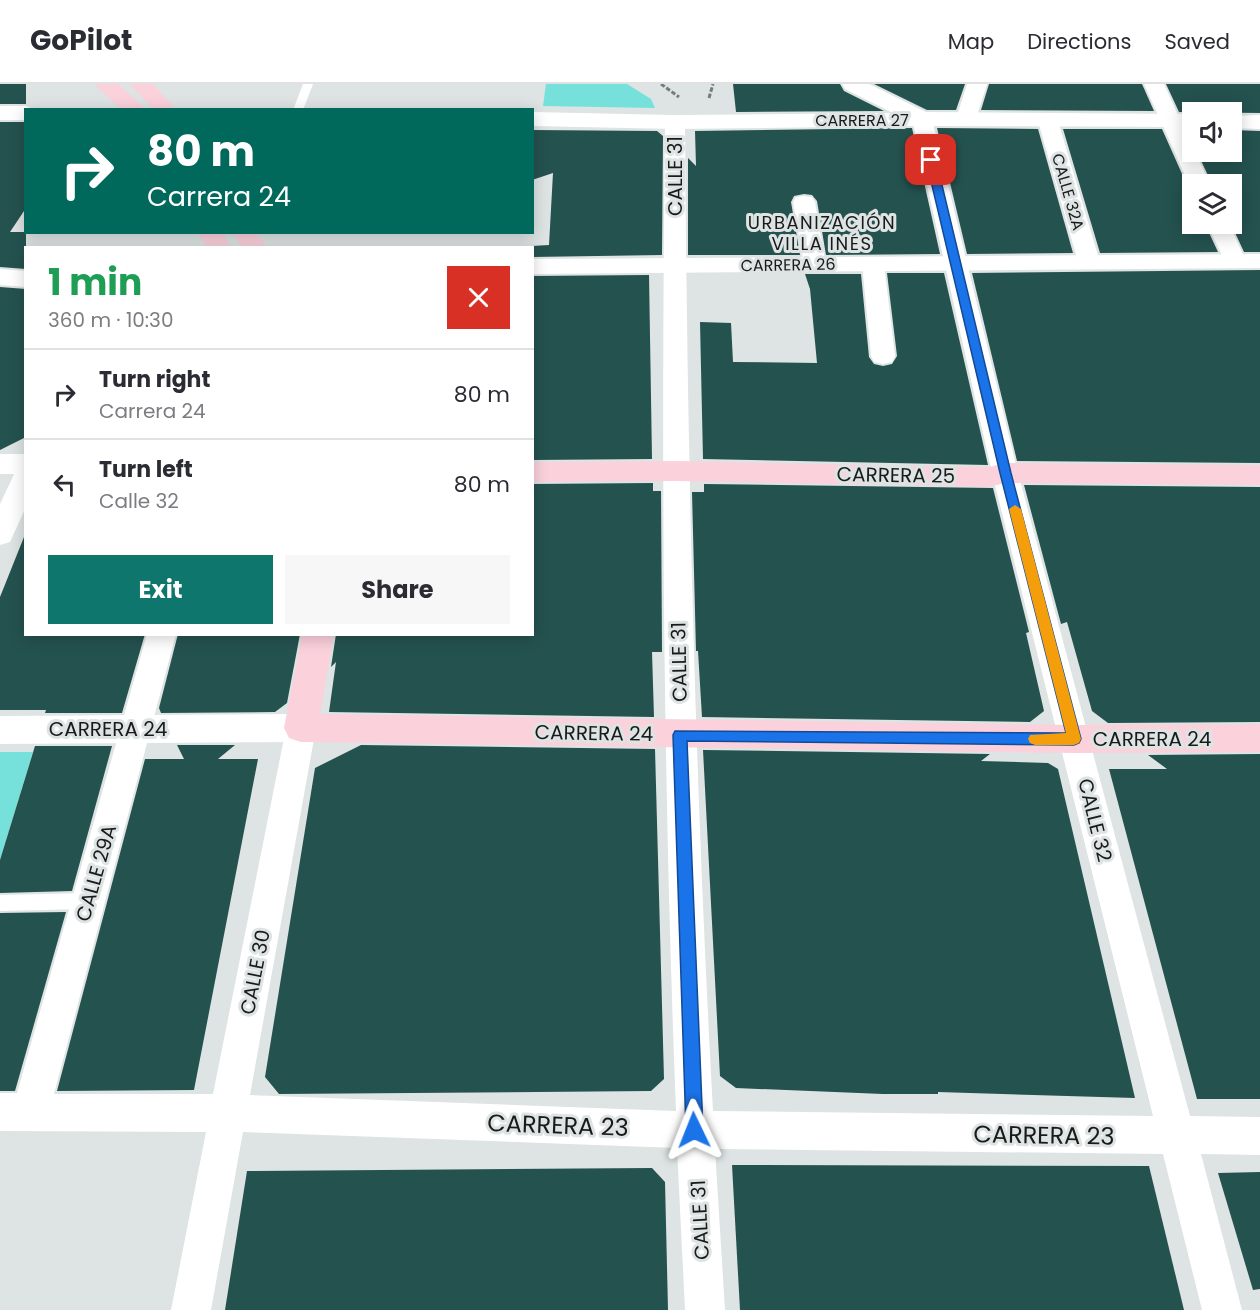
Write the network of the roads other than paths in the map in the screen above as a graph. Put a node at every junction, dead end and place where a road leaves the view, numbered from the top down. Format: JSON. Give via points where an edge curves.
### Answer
{"nodes":[{"id":1,"x":105,"y":84,"type":"edge"},
{"id":2,"x":141,"y":84,"type":"edge"},
{"id":3,"x":308,"y":84,"type":"edge"},
{"id":4,"x":853,"y":84,"type":"edge"},
{"id":5,"x":977,"y":84,"type":"edge"},
{"id":6,"x":1154,"y":84,"type":"edge"},
{"id":7,"x":134,"y":108,"type":"edge"},
{"id":8,"x":164,"y":108,"type":"edge"},
{"id":9,"x":299,"y":108,"type":"edge"},
{"id":10,"x":0,"y":113,"type":"edge"},
{"id":11,"x":24,"y":113,"type":"edge"},
{"id":12,"x":534,"y":119,"type":"edge"},
{"id":13,"x":922,"y":119,"type":"junction"},
{"id":14,"x":966,"y":119,"type":"junction"},
{"id":15,"x":1048,"y":121,"type":"junction"},
{"id":16,"x":1170,"y":121,"type":"junction"},
{"id":17,"x":1182,"y":121,"type":"edge"},
{"id":18,"x":675,"y":122,"type":"junction"},
{"id":19,"x":1242,"y":122,"type":"edge"},
{"id":20,"x":1260,"y":122,"type":"edge"},
{"id":21,"x":1195,"y":174,"type":"edge"},
{"id":22,"x":804,"y":202,"type":"dead end"},
{"id":23,"x":1223,"y":234,"type":"edge"},
{"id":24,"x":1235,"y":261,"type":"junction"},
{"id":25,"x":1260,"y":261,"type":"edge"},
{"id":26,"x":1089,"y":262,"type":"junction"},
{"id":27,"x":954,"y":263,"type":"junction"},
{"id":28,"x":873,"y":264,"type":"junction"},
{"id":29,"x":816,"y":265,"type":"junction"},
{"id":30,"x":534,"y":267,"type":"edge"},
{"id":31,"x":674,"y":267,"type":"junction"},
{"id":32,"x":0,"y":277,"type":"edge"},
{"id":33,"x":24,"y":279,"type":"edge"},
{"id":34,"x":883,"y":356,"type":"dead end"},
{"id":35,"x":0,"y":464,"type":"edge"},
{"id":36,"x":24,"y":464,"type":"edge"},
{"id":37,"x":675,"y":471,"type":"junction"},
{"id":38,"x":534,"y":472,"type":"edge"},
{"id":39,"x":1005,"y":473,"type":"junction"},
{"id":40,"x":1260,"y":475,"type":"edge"},
{"id":41,"x":24,"y":480,"type":"edge"},
{"id":42,"x":0,"y":535,"type":"edge"},
{"id":43,"x":161,"y":636,"type":"edge"},
{"id":44,"x":318,"y":636,"type":"edge"},
{"id":45,"x":138,"y":728,"type":"junction"},
{"id":46,"x":301,"y":728,"type":"junction"},
{"id":47,"x":0,"y":730,"type":"edge"},
{"id":48,"x":680,"y":735,"type":"junction"},
{"id":49,"x":1260,"y":738,"type":"edge"},
{"id":50,"x":1074,"y":739,"type":"junction"},
{"id":51,"x":87,"y":901,"type":"junction"},
{"id":52,"x":0,"y":903,"type":"edge"},
{"id":53,"x":15,"y":1112,"type":"edge"},
{"id":54,"x":229,"y":1113,"type":"junction"},
{"id":55,"x":694,"y":1130,"type":"junction"},
{"id":56,"x":1260,"y":1136,"type":"edge"},
{"id":57,"x":1177,"y":1137,"type":"junction"},
{"id":58,"x":191,"y":1310,"type":"edge"},
{"id":59,"x":705,"y":1310,"type":"edge"},
{"id":60,"x":1221,"y":1310,"type":"edge"}],
"edges":[{"from":1,"to":7,"type":"main road"},
{"from":2,"to":8,"type":"main road"},
{"from":3,"to":9,"type":"lane"},
{"from":4,"to":13,"type":"street"},
{"from":5,"to":14,"type":"street"},
{"from":6,"to":16,"type":"street"},
{"from":10,"to":11,"type":"street"},
{"from":12,"to":18,"type":"street","name":"CARRERA 27"},
{"from":13,"to":14,"type":"street","name":"CARRERA 27"},
{"from":13,"to":18,"type":"street","name":"CARRERA 27"},
{"from":13,"to":27,"type":"street","name":"CALLE 32"},
{"from":14,"to":15,"type":"street","name":"CARRERA 27"},
{"from":15,"to":16,"type":"street","name":"CARRERA 27"},
{"from":15,"to":26,"type":"street","name":"CALLE 32A"},
{"from":16,"to":17,"type":"street","name":"CARRERA 27"},
{"from":16,"to":21,"type":"street"},
{"from":18,"to":31,"type":"street","name":"CALLE 31"},
{"from":19,"to":20,"type":"street"},
{"from":22,"to":29,"type":"street"},
{"from":23,"to":24,"type":"street"},
{"from":24,"to":25,"type":"street","name":"CARRERA 26"},
{"from":24,"to":26,"type":"street","name":"CARRERA 26"},
{"from":26,"to":27,"type":"street","name":"CARRERA 26"},
{"from":27,"to":28,"type":"street","name":"CARRERA 26"},
{"from":27,"to":39,"type":"street","name":"CALLE 32"},
{"from":28,"to":29,"type":"street","name":"CARRERA 26"},
{"from":28,"to":34,"type":"street"},
{"from":29,"to":31,"type":"street","name":"CARRERA 26"},
{"from":30,"to":31,"type":"street","name":"CARRERA 26"},
{"from":31,"to":37,"type":"street","name":"CALLE 31"},
{"from":32,"to":33,"type":"street"},
{"from":35,"to":36,"type":"street"},
{"from":37,"to":38,"type":"main road","name":"CARRERA 25"},
{"from":37,"to":39,"type":"main road","name":"CARRERA 25","via":[[988,477]]},
{"from":37,"to":48,"type":"street","name":"CALLE 31"},
{"from":39,"to":40,"type":"main road","name":"CARRERA 25"},
{"from":39,"to":50,"type":"street","name":"CALLE 32"},
{"from":41,"to":42,"type":"street"},
{"from":43,"to":45,"type":"street","name":"CALLE 29A"},
{"from":44,"to":46,"type":"main road","name":"CALLE 30"},
{"from":45,"to":46,"type":"street","name":"CARRERA 24"},
{"from":45,"to":47,"type":"street","name":"CARRERA 24"},
{"from":45,"to":51,"type":"street","name":"CALLE 29A"},
{"from":46,"to":48,"type":"main road","name":"CARRERA 24"},
{"from":46,"to":54,"type":"street","name":"CALLE 30"},
{"from":48,"to":50,"type":"main road","name":"CARRERA 24"},
{"from":48,"to":55,"type":"street","name":"CALLE 31"},
{"from":49,"to":50,"type":"main road","name":"CARRERA 24"},
{"from":50,"to":57,"type":"street","name":"CALLE 32"},
{"from":51,"to":52,"type":"lane"},
{"from":51,"to":53,"type":"street","name":"CALLE 29A"},
{"from":53,"to":54,"type":"street","name":"CARRERA 23"},
{"from":54,"to":55,"type":"street","name":"CARRERA 23"},
{"from":54,"to":58,"type":"street","name":"CALLE 30"},
{"from":55,"to":57,"type":"street","name":"CARRERA 23"},
{"from":55,"to":59,"type":"street","name":"CALLE 31"},
{"from":56,"to":57,"type":"street","name":"CARRERA 23"},
{"from":57,"to":60,"type":"street","name":"CALLE 32"}]}
